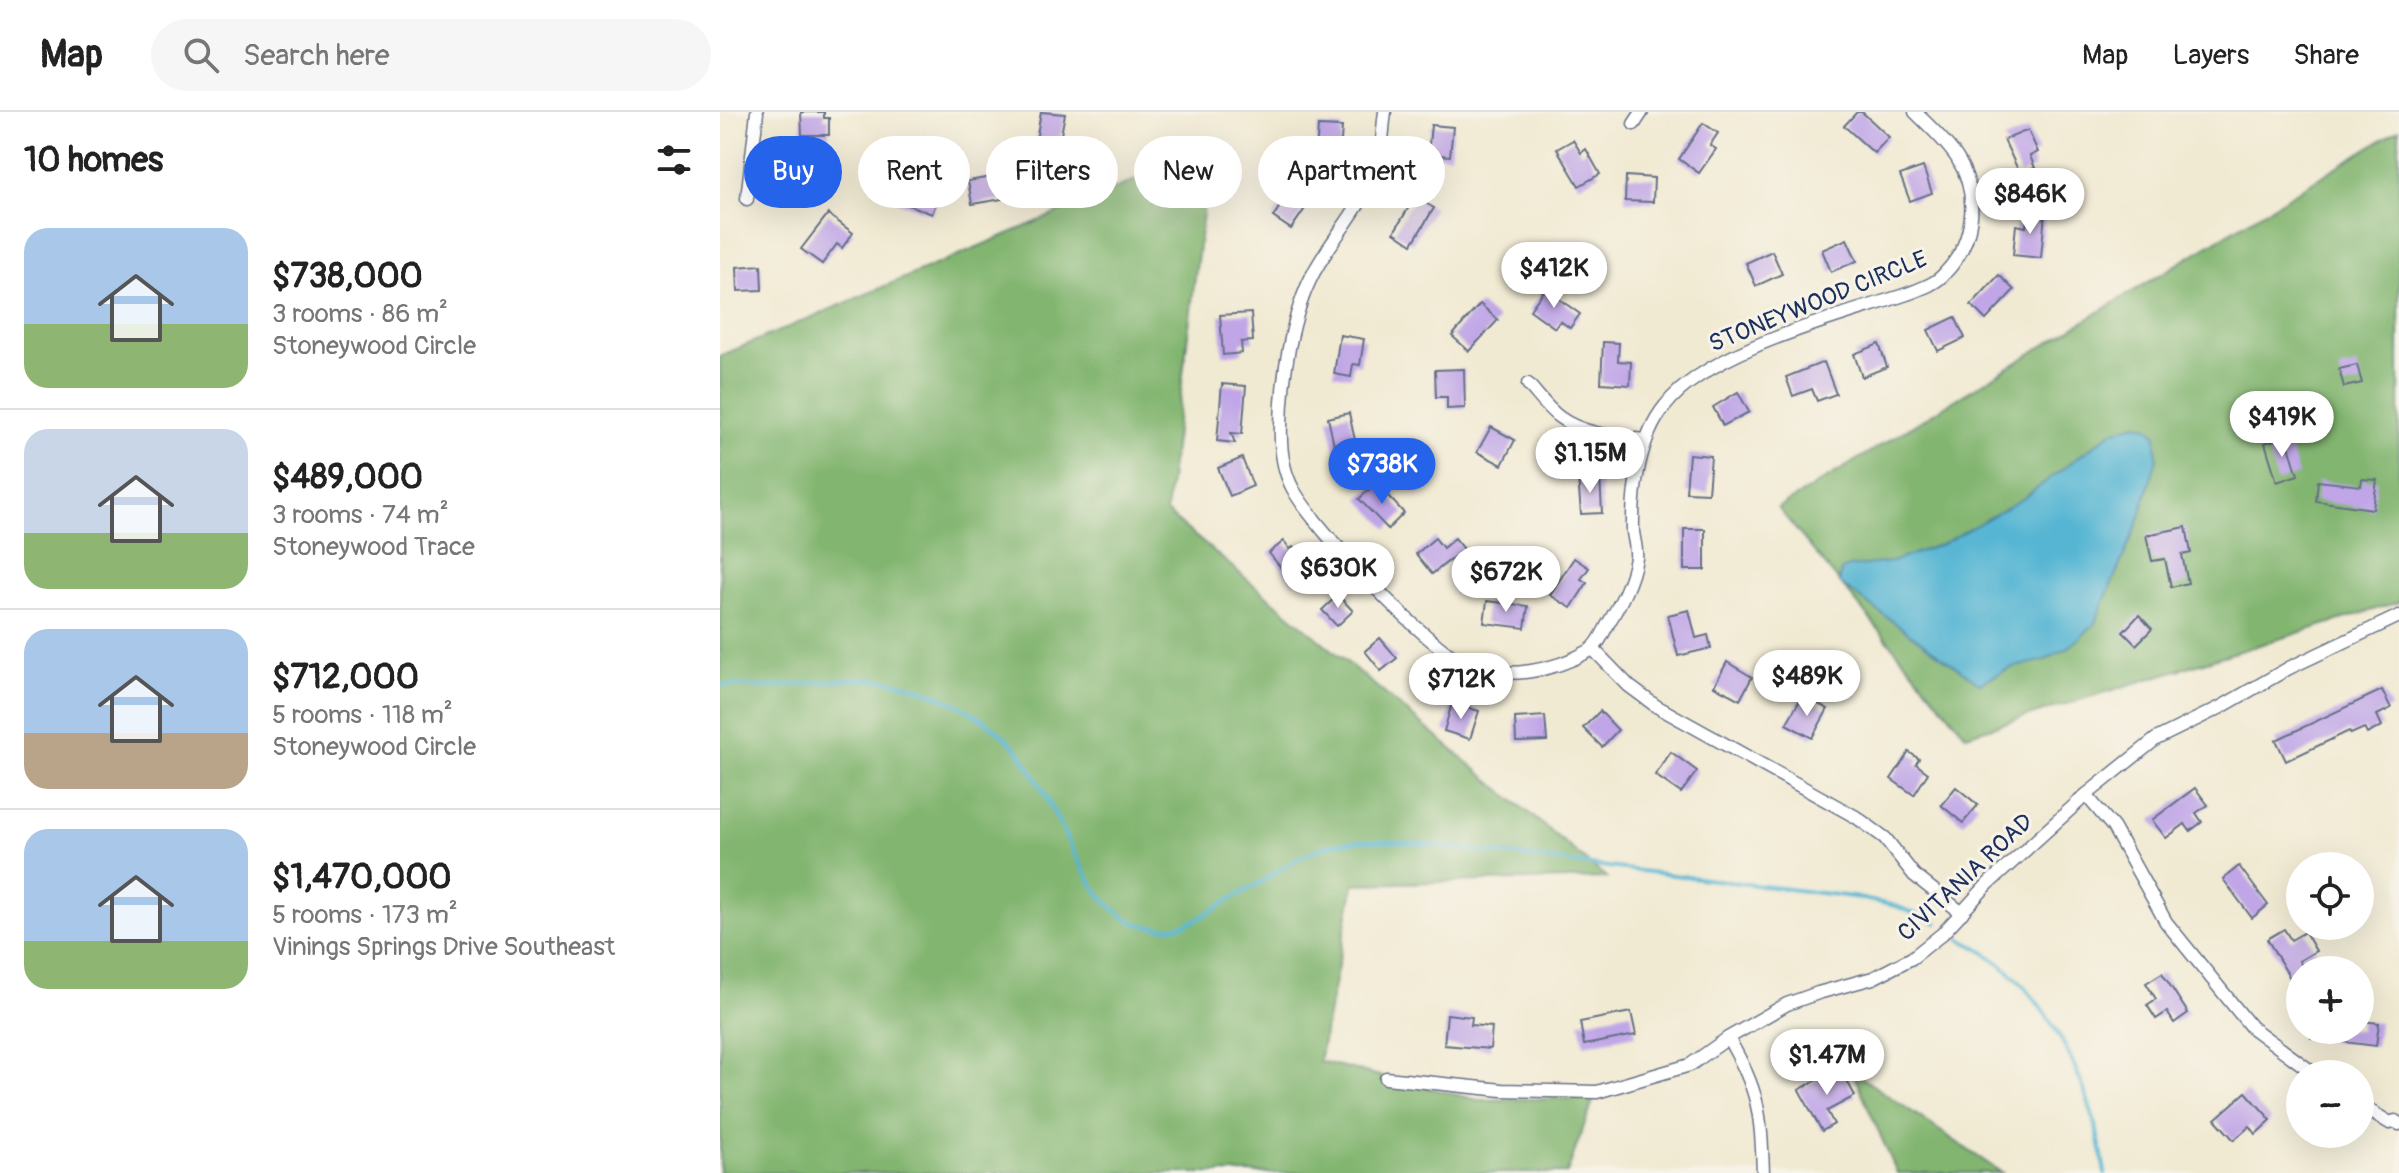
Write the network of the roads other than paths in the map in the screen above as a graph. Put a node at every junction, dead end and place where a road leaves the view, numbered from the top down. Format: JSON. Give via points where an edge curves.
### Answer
{"nodes":[{"id":1,"x":757,"y":112,"type":"edge"},
{"id":2,"x":1385,"y":112,"type":"edge"},
{"id":3,"x":1642,"y":112,"type":"edge"},
{"id":4,"x":1915,"y":112,"type":"edge"},
{"id":5,"x":1634,"y":124,"type":"dead end"},
{"id":6,"x":754,"y":136,"type":"edge"},
{"id":7,"x":1528,"y":384,"type":"dead end"},
{"id":8,"x":1646,"y":440,"type":"junction"},
{"id":9,"x":2399,"y":616,"type":"edge"},
{"id":10,"x":1593,"y":649,"type":"junction"},
{"id":11,"x":2086,"y":795,"type":"junction"},
{"id":12,"x":1962,"y":913,"type":"junction"},
{"id":13,"x":1728,"y":1038,"type":"junction"},
{"id":14,"x":2296,"y":1060,"type":"edge"},
{"id":15,"x":1386,"y":1078,"type":"dead end"},
{"id":16,"x":2399,"y":1107,"type":"edge"},
{"id":17,"x":2374,"y":1112,"type":"edge"},
{"id":18,"x":2394,"y":1123,"type":"edge"},
{"id":19,"x":1763,"y":1173,"type":"edge"}],
"edges":[{"from":1,"to":6,"type":"street"},
{"from":2,"to":10,"type":"street","via":[[1376,169],[1315,269],[1297,314],[1281,425],[1288,478],[1321,530],[1422,633],[1469,666],[1518,673],[1559,665]]},
{"from":3,"to":5,"type":"street"},
{"from":4,"to":8,"type":"street","name":"STONEYWOOD CIRCLE","via":[[1956,157],[1971,193],[1971,225],[1946,273],[1907,294],[1727,358],[1691,380],[1664,406]]},
{"from":7,"to":8,"type":"street","via":[[1560,418],[1606,435]]},
{"from":8,"to":10,"type":"street","name":"STONEYWOOD CIRCLE","via":[[1636,488],[1636,556],[1624,596]]},
{"from":9,"to":11,"type":"street","name":"CIVITANIA ROAD","via":[[2156,739]]},
{"from":10,"to":12,"type":"street","via":[[1656,706],[1856,817],[1885,838],[1914,875]]},
{"from":11,"to":12,"type":"street","name":"CIVITANIA ROAD"},
{"from":11,"to":14,"type":"street","via":[[2113,827],[2166,922],[2251,1027]]},
{"from":12,"to":13,"type":"street","name":"CIVITANIA ROAD","via":[[1928,946],[1894,968],[1787,1004]]},
{"from":13,"to":15,"type":"street","name":"CIVITANIA ROAD","via":[[1690,1065],[1597,1092],[1502,1090]]},
{"from":13,"to":19,"type":"street","via":[[1759,1104]]},
{"from":16,"to":18,"type":"street"},
{"from":17,"to":18,"type":"street"}]}
